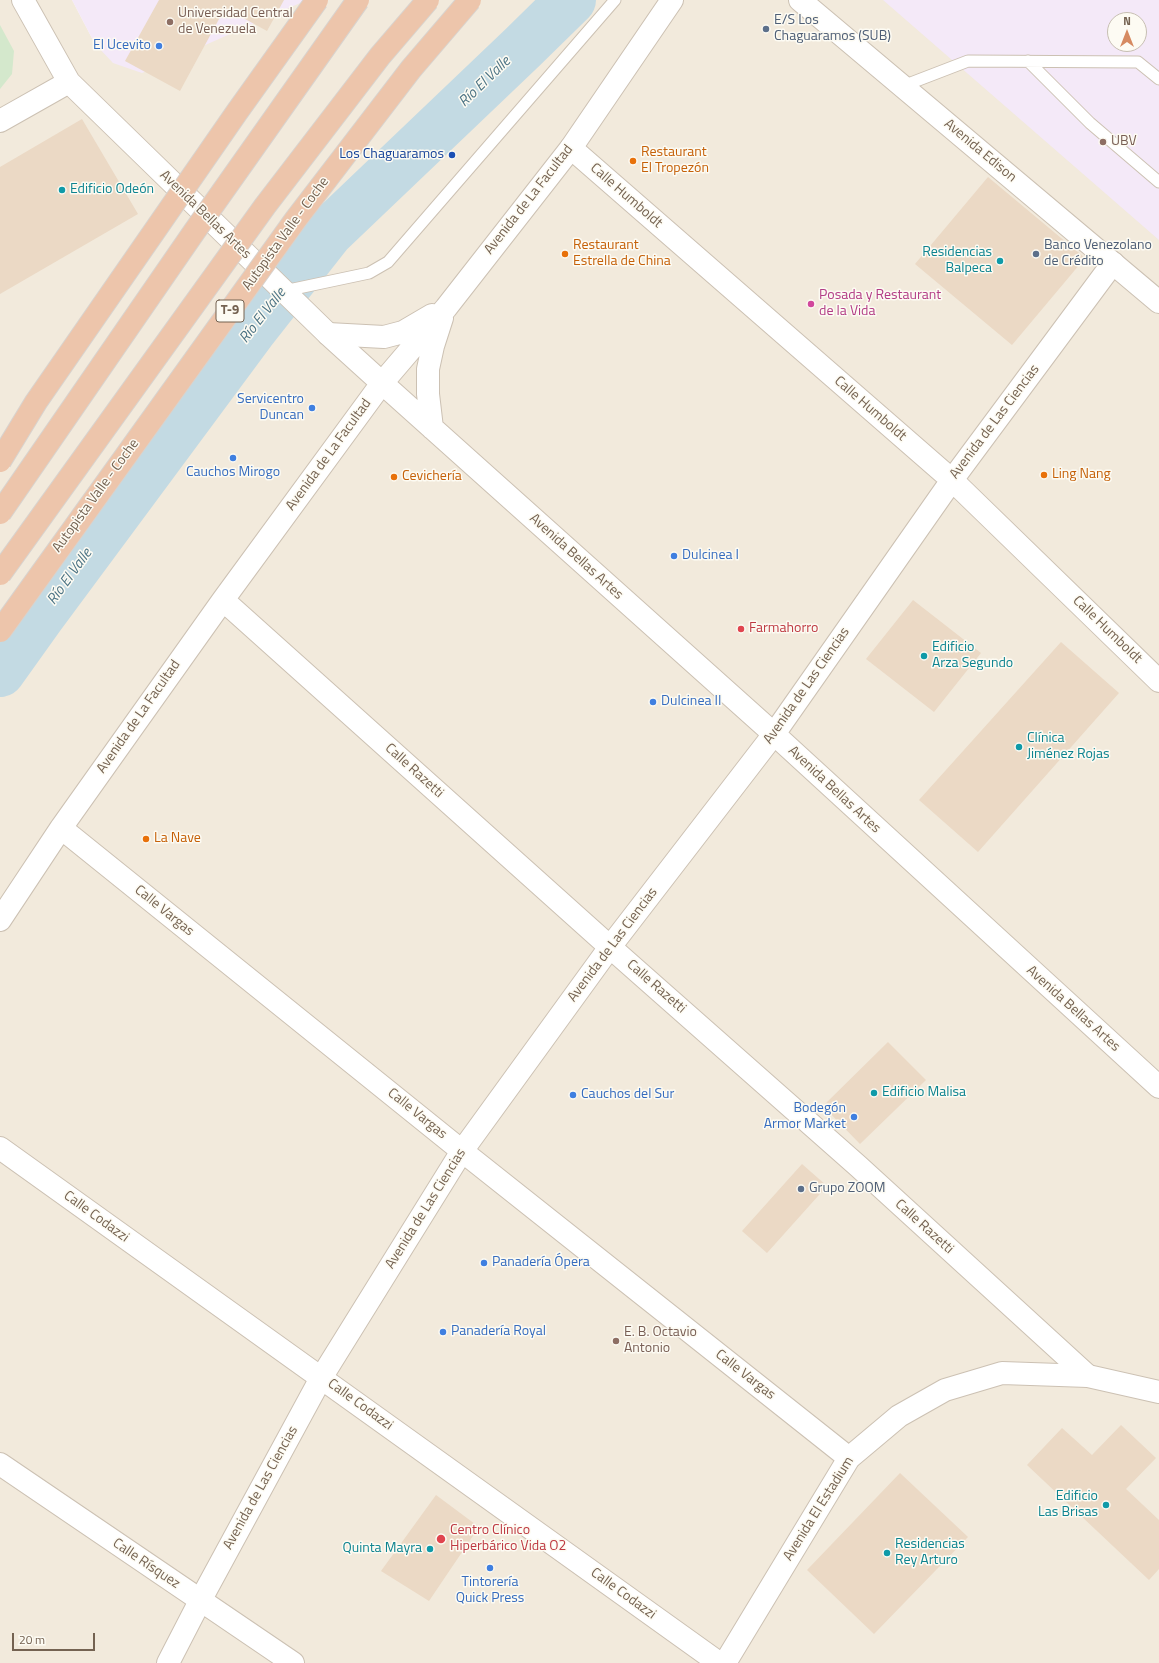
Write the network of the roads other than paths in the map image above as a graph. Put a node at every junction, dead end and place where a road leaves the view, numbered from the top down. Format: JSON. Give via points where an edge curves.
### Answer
{"nodes":[{"id":1,"x":23,"y":0,"type":"edge"},
{"id":2,"x":317,"y":0,"type":"edge"},
{"id":3,"x":358,"y":0,"type":"edge"},
{"id":4,"x":428,"y":0,"type":"edge"},
{"id":5,"x":470,"y":0,"type":"edge"},
{"id":6,"x":615,"y":0,"type":"edge"},
{"id":7,"x":672,"y":0,"type":"edge"},
{"id":8,"x":800,"y":0,"type":"edge"},
{"id":9,"x":813,"y":7,"type":"edge"},
{"id":10,"x":1028,"y":62,"type":"junction"},
{"id":11,"x":1159,"y":79,"type":"edge"},
{"id":12,"x":69,"y":82,"type":"junction"},
{"id":13,"x":903,"y":86,"type":"junction"},
{"id":14,"x":0,"y":121,"type":"edge"},
{"id":15,"x":570,"y":148,"type":"junction"},
{"id":16,"x":1159,"y":182,"type":"edge"},
{"id":17,"x":1113,"y":263,"type":"junction"},
{"id":18,"x":284,"y":291,"type":"junction"},
{"id":19,"x":1159,"y":302,"type":"edge"},
{"id":20,"x":446,"y":308,"type":"junction"},
{"id":21,"x":328,"y":334,"type":"junction"},
{"id":22,"x":382,"y":383,"type":"junction"},
{"id":23,"x":432,"y":428,"type":"junction"},
{"id":24,"x":0,"y":461,"type":"edge"},
{"id":25,"x":952,"y":480,"type":"junction"},
{"id":26,"x":0,"y":513,"type":"edge"},
{"id":27,"x":0,"y":574,"type":"edge"},
{"id":28,"x":223,"y":600,"type":"junction"},
{"id":29,"x":0,"y":631,"type":"edge"},
{"id":30,"x":1159,"y":681,"type":"edge"},
{"id":31,"x":774,"y":734,"type":"junction"},
{"id":32,"x":62,"y":828,"type":"junction"},
{"id":33,"x":0,"y":920,"type":"edge"},
{"id":34,"x":610,"y":947,"type":"junction"},
{"id":35,"x":1159,"y":1087,"type":"edge"},
{"id":36,"x":0,"y":1148,"type":"edge"},
{"id":37,"x":462,"y":1150,"type":"junction"},
{"id":38,"x":1088,"y":1376,"type":"junction"},
{"id":39,"x":321,"y":1378,"type":"junction"},
{"id":40,"x":1159,"y":1392,"type":"edge"},
{"id":41,"x":849,"y":1458,"type":"junction"},
{"id":42,"x":0,"y":1464,"type":"edge"},
{"id":43,"x":200,"y":1601,"type":"junction"},
{"id":44,"x":168,"y":1663,"type":"edge"},
{"id":45,"x":293,"y":1663,"type":"edge"},
{"id":46,"x":719,"y":1663,"type":"edge"},
{"id":47,"x":725,"y":1663,"type":"edge"}],
"edges":[{"from":1,"to":12,"type":"street","name":"Avenida Bellas Artes"},
{"from":2,"to":24,"type":"highway","bridge":true,"via":[[36,402]]},
{"from":3,"to":26,"type":"highway","bridge":true},
{"from":4,"to":27,"type":"highway","number":"T-9","bridge":true,"via":[[380,56],[265,206]]},
{"from":5,"to":29,"type":"highway","name":"Autopista Valle - Coche","number":"T-9","bridge":true,"via":[[411,69],[296,219]]},
{"from":6,"to":18,"type":"lane","via":[[388,262],[369,273]]},
{"from":7,"to":15,"type":"street","name":"Avenida de La Facultad"},
{"from":8,"to":9,"type":"street","name":"Avenida Edison"},
{"from":9,"to":13,"type":"street","name":"Avenida Edison"},
{"from":10,"to":11,"type":"lane","via":[[1138,62]]},
{"from":10,"to":13,"type":"lane","via":[[968,62]]},
{"from":10,"to":16,"type":"lane","via":[[1090,123]]},
{"from":12,"to":14,"type":"street"},
{"from":12,"to":18,"type":"street","name":"Avenida Bellas Artes"},
{"from":13,"to":17,"type":"street","name":"Avenida Edison"},
{"from":15,"to":20,"type":"street","name":"Avenida de La Facultad"},
{"from":15,"to":25,"type":"street","name":"Calle Humboldt"},
{"from":17,"to":19,"type":"street","name":"Avenida Edison"},
{"from":17,"to":25,"type":"street","name":"Avenida de Las Ciencias"},
{"from":18,"to":21,"type":"street","name":"Avenida Bellas Artes"},
{"from":20,"to":21,"type":"street","via":[[402,332],[384,337]]},
{"from":20,"to":22,"type":"street","name":"Avenida de La Facultad"},
{"from":20,"to":23,"type":"street","via":[[428,368]]},
{"from":21,"to":22,"type":"street","name":"Avenida Bellas Artes"},
{"from":22,"to":23,"type":"street","name":"Avenida Bellas Artes"},
{"from":22,"to":28,"type":"street","name":"Avenida de La Facultad"},
{"from":23,"to":31,"type":"street","name":"Avenida Bellas Artes"},
{"from":25,"to":30,"type":"street","name":"Calle Humboldt"},
{"from":25,"to":31,"type":"street","name":"Avenida de Las Ciencias"},
{"from":28,"to":32,"type":"street","name":"Avenida de La Facultad"},
{"from":28,"to":34,"type":"street","name":"Calle Razetti"},
{"from":31,"to":34,"type":"street","name":"Avenida de Las Ciencias"},
{"from":31,"to":35,"type":"street","name":"Avenida Bellas Artes"},
{"from":32,"to":33,"type":"street","name":"Avenida de La Facultad"},
{"from":32,"to":37,"type":"street","name":"Calle Vargas"},
{"from":34,"to":37,"type":"street","name":"Avenida de Las Ciencias"},
{"from":34,"to":38,"type":"street","name":"Calle Razetti","via":[[858,1166]]},
{"from":36,"to":39,"type":"street","name":"Calle Codazzi"},
{"from":37,"to":39,"type":"street","name":"Avenida de Las Ciencias"},
{"from":37,"to":41,"type":"street","name":"Calle Vargas"},
{"from":38,"to":40,"type":"street","name":"Avenida El Estadium"},
{"from":38,"to":41,"type":"street","name":"Avenida El Estadium","via":[[1002,1373],[945,1390],[899,1416]]},
{"from":39,"to":43,"type":"street","name":"Avenida de Las Ciencias"},
{"from":39,"to":46,"type":"street","name":"Calle Codazzi"},
{"from":41,"to":47,"type":"street","name":"Avenida El Estadium"},
{"from":42,"to":43,"type":"street","name":"Calle Rísquez"},
{"from":43,"to":44,"type":"street","name":"Avenida de Las Ciencias"},
{"from":43,"to":45,"type":"street","name":"Calle Rísquez"}]}
